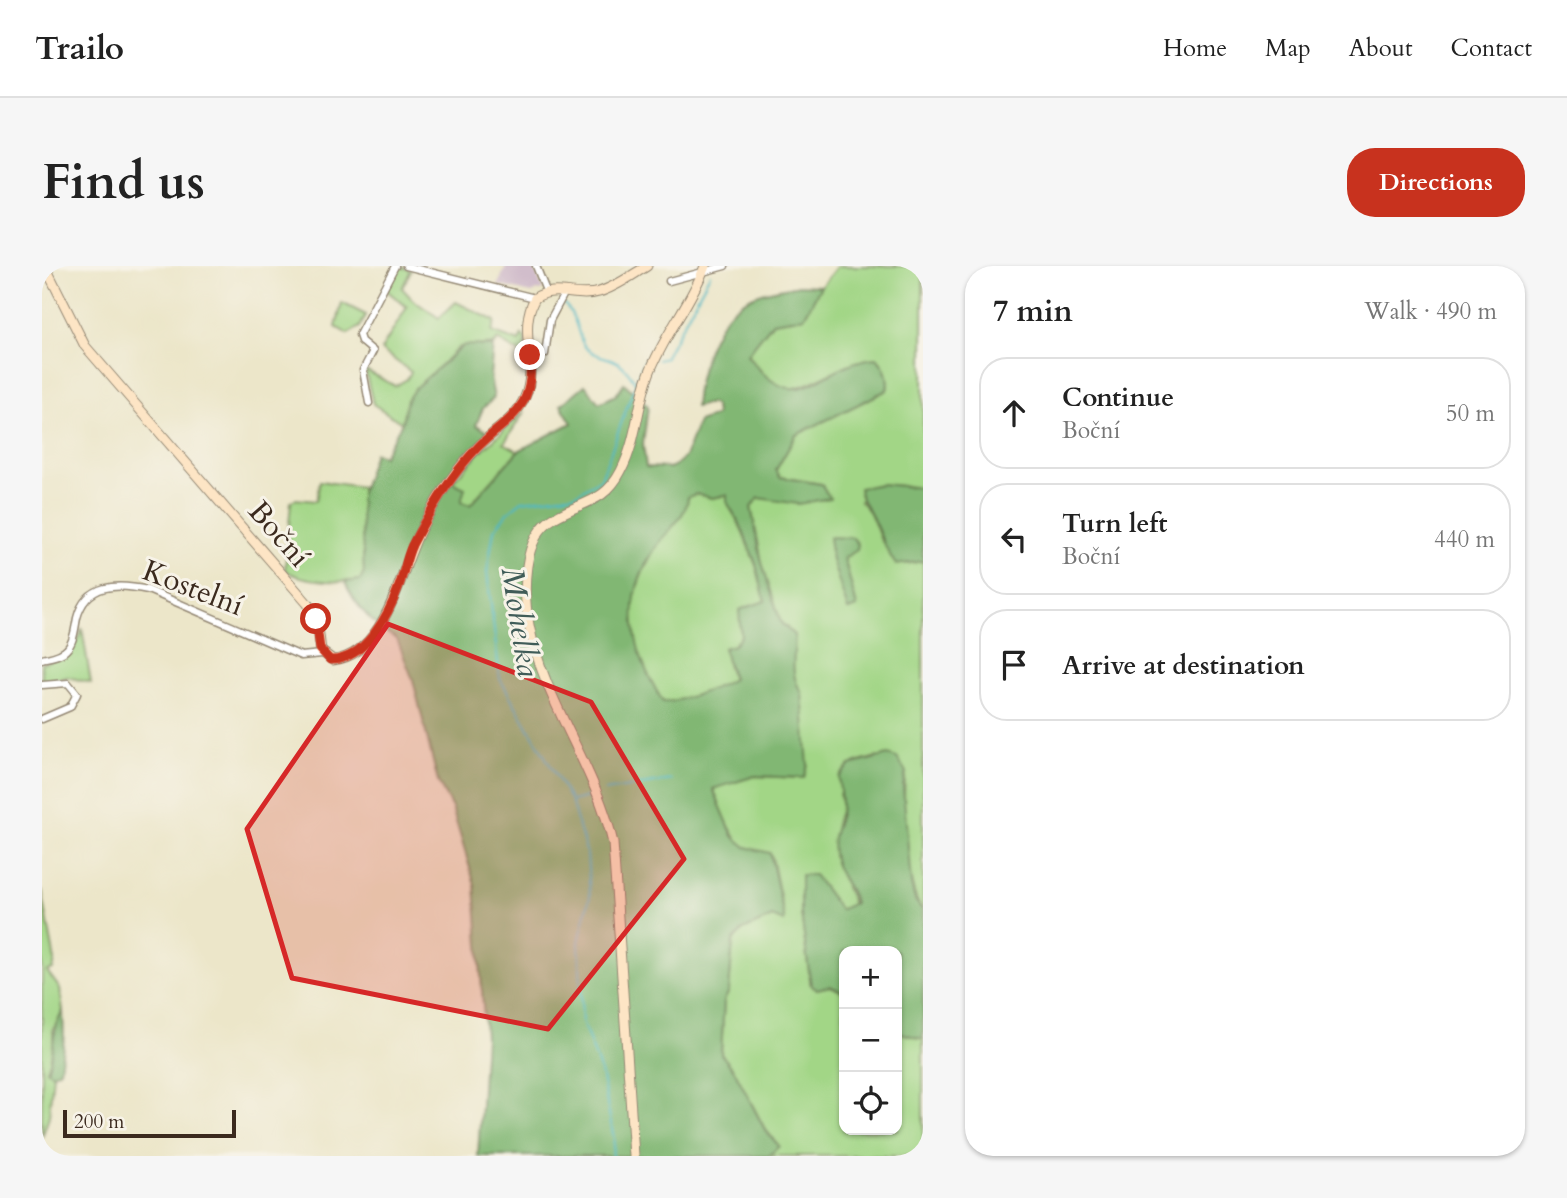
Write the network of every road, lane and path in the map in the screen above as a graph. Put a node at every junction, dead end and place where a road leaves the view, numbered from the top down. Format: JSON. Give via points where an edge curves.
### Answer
{"nodes":[{"id":1,"x":45,"y":266,"type":"edge"},
{"id":2,"x":395,"y":266,"type":"edge"},
{"id":3,"x":406,"y":266,"type":"edge"},
{"id":4,"x":536,"y":266,"type":"edge"},
{"id":5,"x":648,"y":266,"type":"edge"},
{"id":6,"x":725,"y":266,"type":"edge"},
{"id":7,"x":708,"y":270,"type":"edge"},
{"id":8,"x":669,"y":281,"type":"dead end"},
{"id":9,"x":546,"y":291,"type":"junction"},
{"id":10,"x":565,"y":292,"type":"junction"},
{"id":11,"x":535,"y":298,"type":"junction"},
{"id":12,"x":545,"y":354,"type":"dead end"},
{"id":13,"x":369,"y":404,"type":"dead end"},
{"id":14,"x":323,"y":654,"type":"junction"},
{"id":15,"x":42,"y":659,"type":"edge"},
{"id":16,"x":42,"y":685,"type":"edge"},
{"id":17,"x":42,"y":719,"type":"edge"},
{"id":18,"x":634,"y":1156,"type":"edge"}],
"edges":[{"from":1,"to":14,"type":"street","name":"Boční","via":[[85,346],[308,604]]},
{"from":2,"to":13,"type":"street","via":[[359,335],[373,351],[363,370]]},
{"from":3,"to":11,"type":"street"},
{"from":4,"to":9,"type":"street"},
{"from":5,"to":10,"type":"street","via":[[598,292]]},
{"from":6,"to":7,"type":"street"},
{"from":7,"to":8,"type":"street"},
{"from":7,"to":18,"type":"street","via":[[655,360],[621,471],[601,497],[544,526],[531,550],[526,587],[532,637],[559,712],[604,812],[612,843]]},
{"from":9,"to":10,"type":"street"},
{"from":9,"to":11,"type":"street"},
{"from":10,"to":12,"type":"street","via":[[550,320]]},
{"from":11,"to":14,"type":"street","via":[[527,318],[531,371],[524,400],[455,472],[410,549],[387,613],[370,637],[341,659],[330,660]]},
{"from":14,"to":15,"type":"street","name":"Kostelní","via":[[302,656],[148,590],[126,586],[89,594],[79,609],[69,648]]},
{"from":16,"to":17,"type":"street","via":[[68,683],[77,698],[70,707]]}]}
